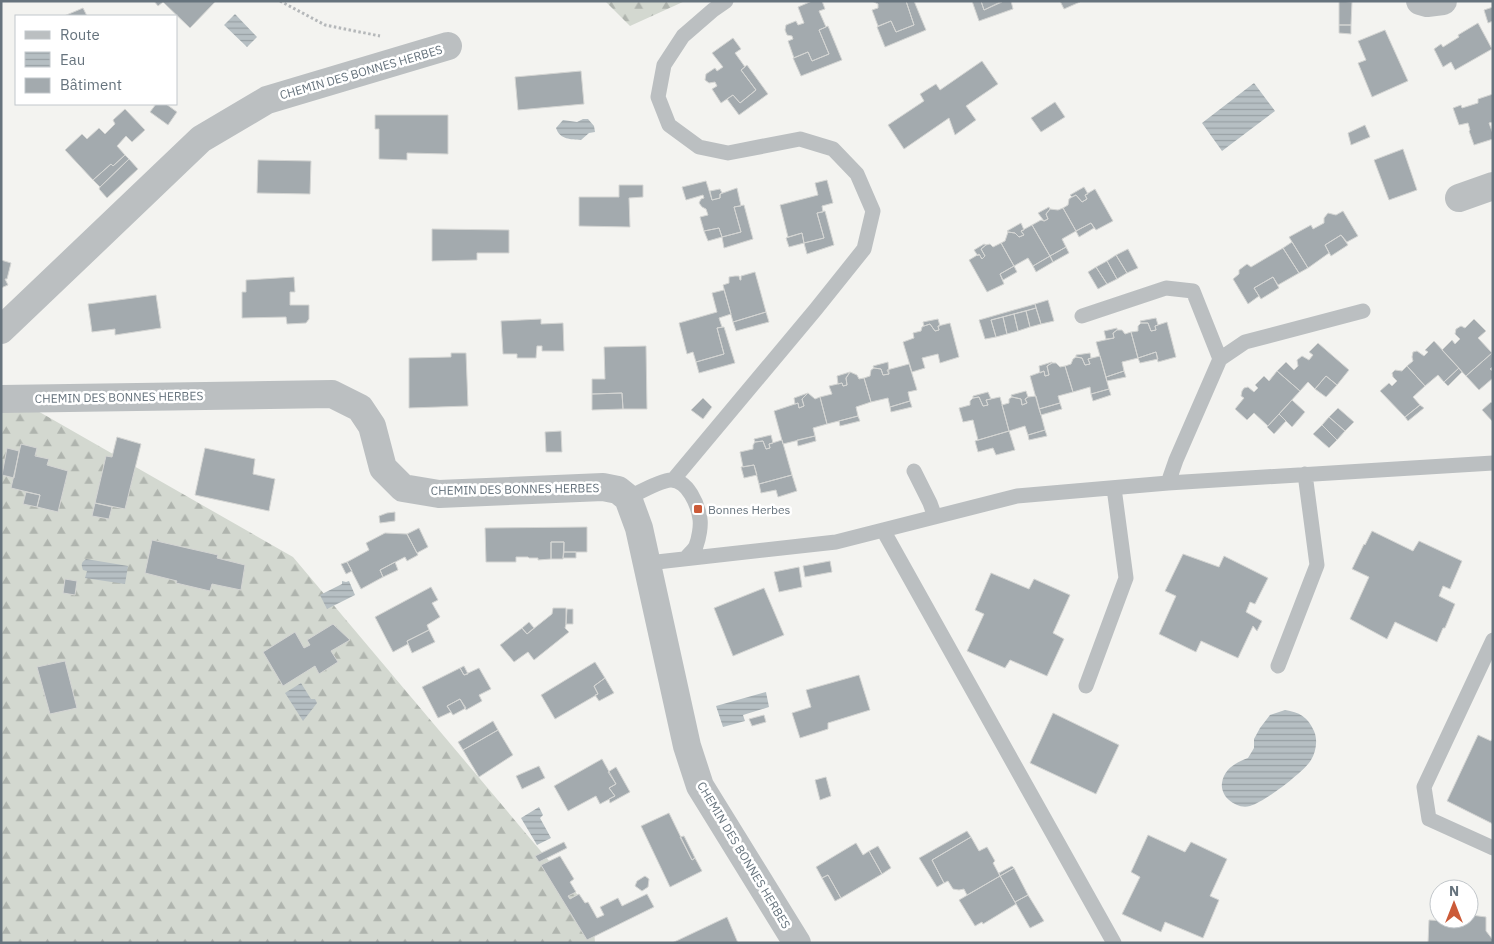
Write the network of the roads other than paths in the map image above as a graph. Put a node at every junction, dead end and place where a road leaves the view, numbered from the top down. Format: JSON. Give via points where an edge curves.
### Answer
{"nodes":[{"id":1,"x":726,"y":1,"type":"edge"},
{"id":2,"x":1420,"y":1,"type":"edge"},
{"id":3,"x":1444,"y":1,"type":"edge"},
{"id":4,"x":448,"y":46,"type":"dead end"},
{"id":5,"x":1493,"y":186,"type":"edge"},
{"id":6,"x":1459,"y":198,"type":"dead end"},
{"id":7,"x":1363,"y":311,"type":"dead end"},
{"id":8,"x":1082,"y":316,"type":"dead end"},
{"id":9,"x":1,"y":330,"type":"edge"},
{"id":10,"x":1220,"y":359,"type":"junction"},
{"id":11,"x":1,"y":398,"type":"edge"},
{"id":12,"x":1493,"y":463,"type":"edge"},
{"id":13,"x":914,"y":471,"type":"dead end"},
{"id":14,"x":1305,"y":474,"type":"junction"},
{"id":15,"x":673,"y":480,"type":"junction"},
{"id":16,"x":1168,"y":483,"type":"junction"},
{"id":17,"x":1114,"y":488,"type":"junction"},
{"id":18,"x":628,"y":498,"type":"junction"},
{"id":19,"x":935,"y":517,"type":"junction"},
{"id":20,"x":883,"y":530,"type":"junction"},
{"id":21,"x":686,"y":558,"type":"junction"},
{"id":22,"x":648,"y":563,"type":"junction"},
{"id":23,"x":1493,"y":640,"type":"edge"},
{"id":24,"x":1278,"y":666,"type":"dead end"},
{"id":25,"x":1086,"y":686,"type":"dead end"},
{"id":26,"x":1493,"y":848,"type":"edge"},
{"id":27,"x":797,"y":943,"type":"edge"},
{"id":28,"x":1114,"y":943,"type":"edge"}],
"edges":[{"from":1,"to":15,"type":"lane","via":[[683,36],[664,64],[658,97],[669,125],[699,146],[728,153],[800,138],[833,149],[857,174],[873,211],[864,249]]},
{"from":2,"to":3,"type":"street"},
{"from":4,"to":9,"type":"street","name":"CHEMIN DES BONNES HERBES","via":[[267,100],[201,139]]},
{"from":5,"to":6,"type":"street"},
{"from":7,"to":10,"type":"lane","via":[[1245,342]]},
{"from":8,"to":10,"type":"lane","via":[[1166,288],[1193,291]]},
{"from":10,"to":16,"type":"lane"},
{"from":11,"to":18,"type":"street","name":"CHEMIN DES BONNES HERBES","via":[[332,394],[360,408],[372,426],[383,468],[402,488],[439,494],[602,487],[618,490]]},
{"from":12,"to":14,"type":"lane"},
{"from":13,"to":19,"type":"lane"},
{"from":14,"to":16,"type":"lane"},
{"from":14,"to":24,"type":"lane","via":[[1317,565]]},
{"from":15,"to":18,"type":"lane"},
{"from":15,"to":21,"type":"lane","via":[[689,492],[700,520],[696,546]]},
{"from":16,"to":17,"type":"lane"},
{"from":17,"to":19,"type":"lane","via":[[1017,496]]},
{"from":17,"to":25,"type":"lane","via":[[1126,578]]},
{"from":18,"to":22,"type":"street","name":"CHEMIN DES BONNES HERBES"},
{"from":19,"to":20,"type":"lane"},
{"from":20,"to":21,"type":"lane","via":[[836,542]]},
{"from":20,"to":28,"type":"lane"},
{"from":21,"to":22,"type":"lane"},
{"from":22,"to":27,"type":"street","name":"CHEMIN DES BONNES HERBES","via":[[687,746],[700,786]]},
{"from":23,"to":26,"type":"lane","via":[[1424,787],[1429,819]]}]}
